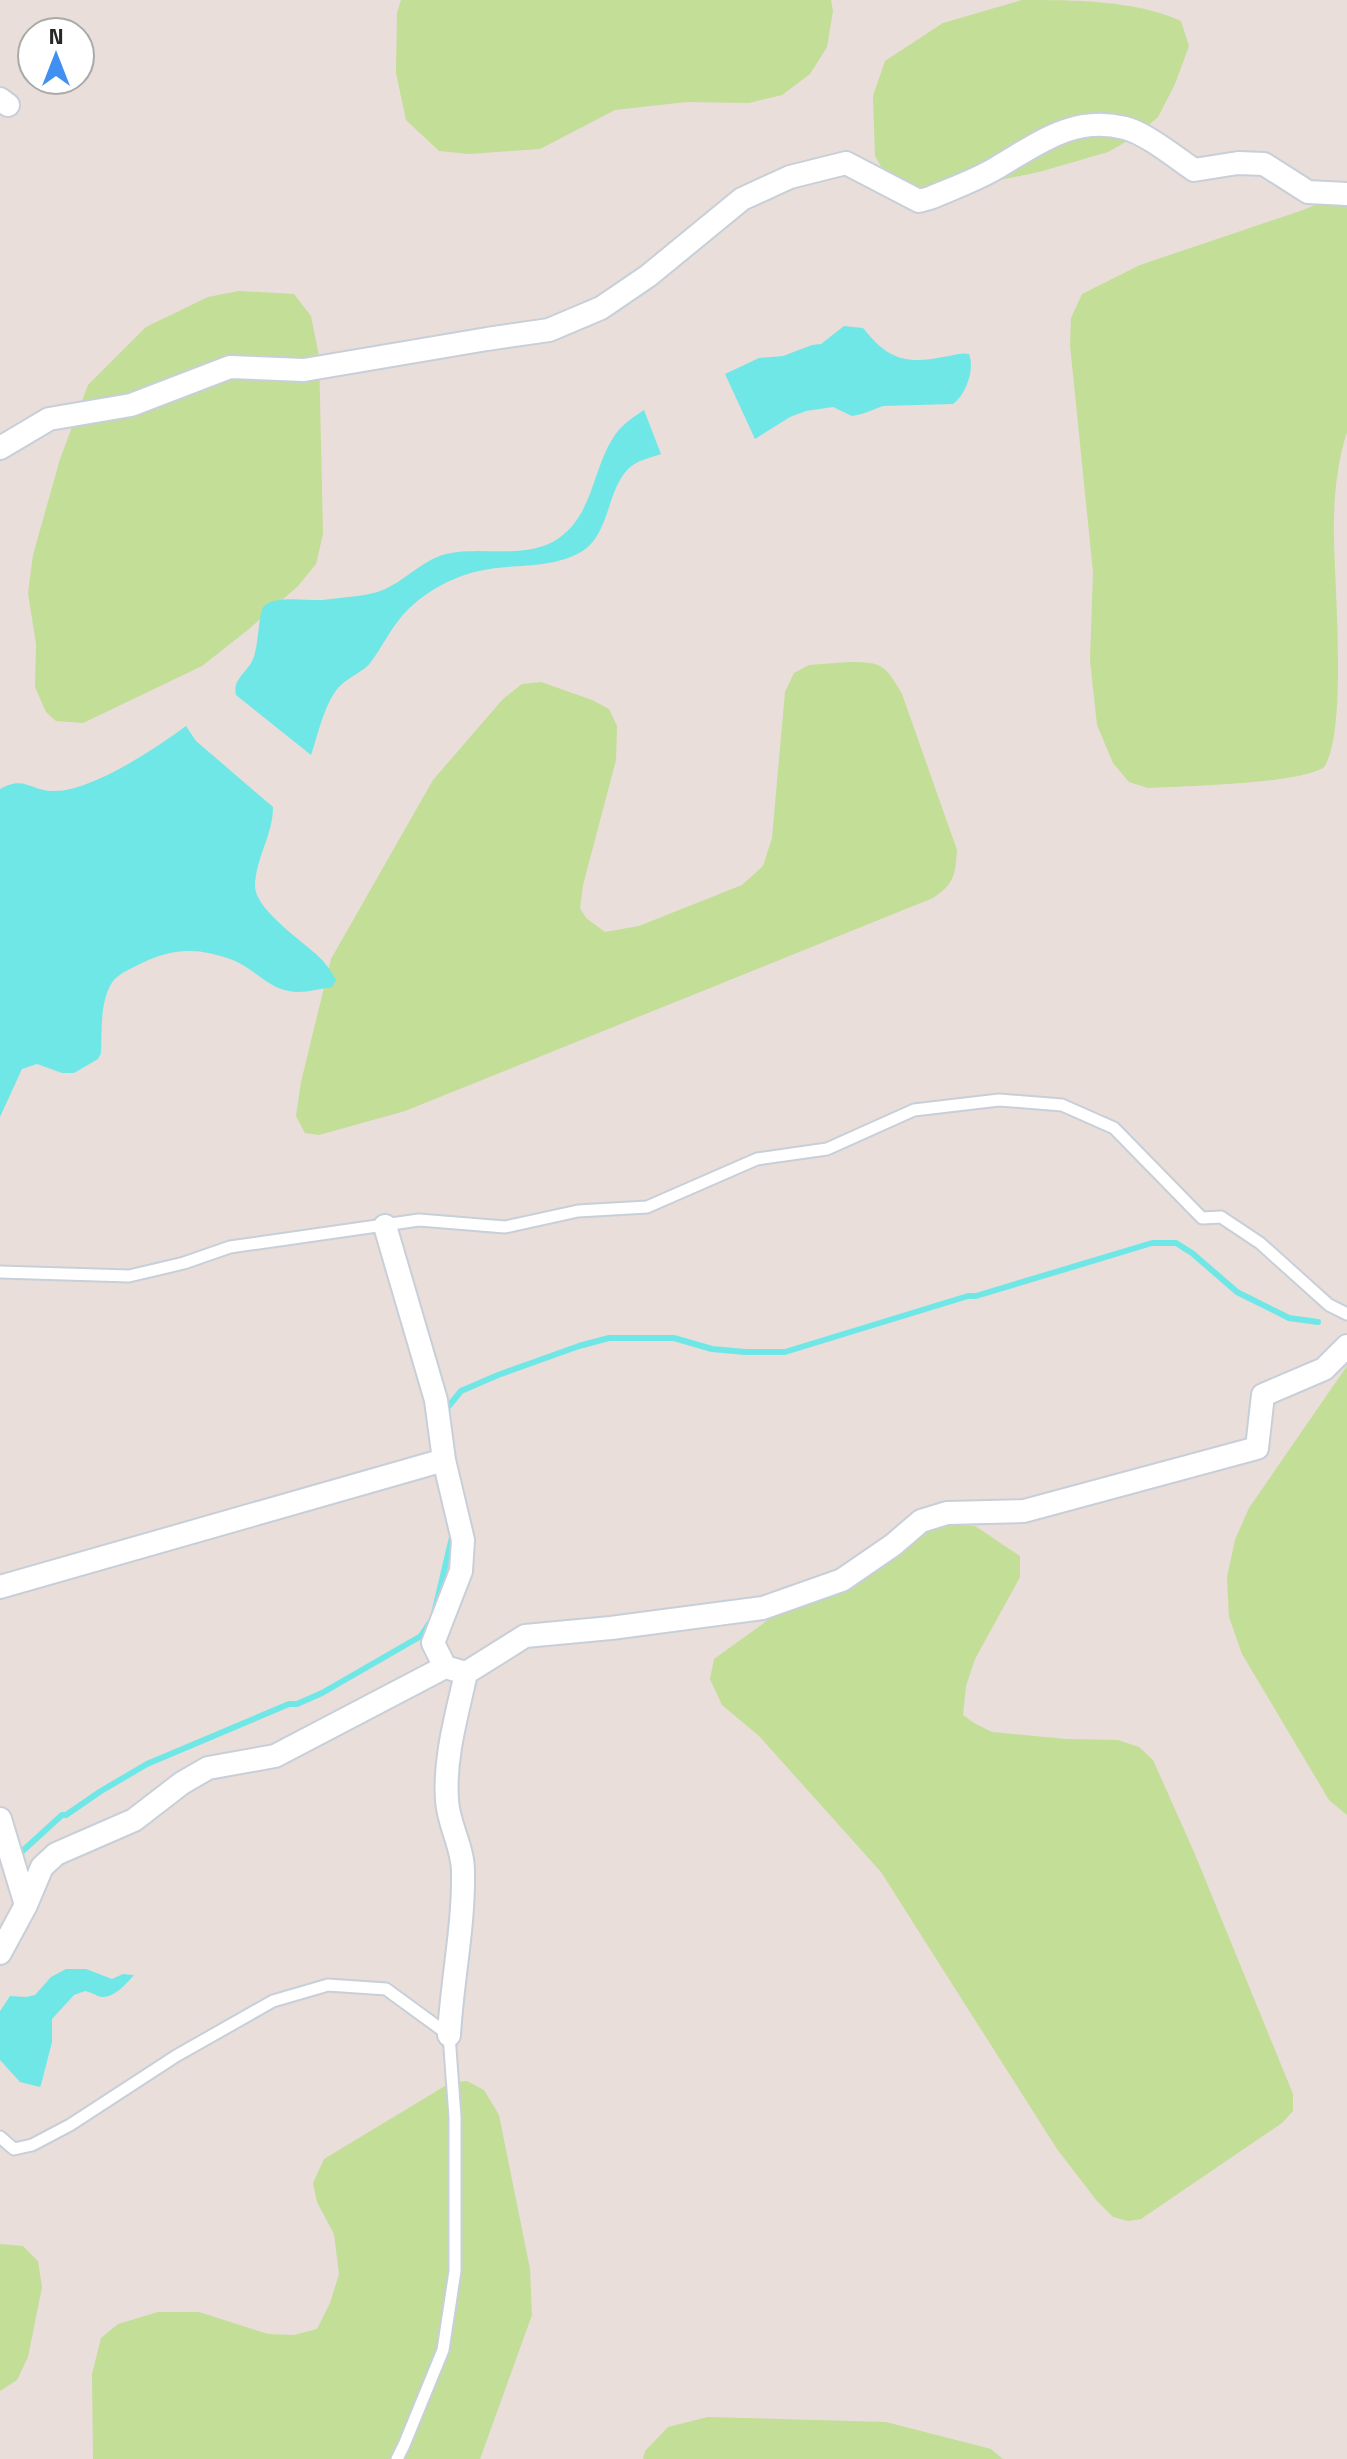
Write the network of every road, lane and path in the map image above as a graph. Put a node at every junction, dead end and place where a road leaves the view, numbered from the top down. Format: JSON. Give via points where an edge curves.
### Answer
{"nodes":[{"id":1,"x":1347,"y":194,"type":"edge"},
{"id":2,"x":0,"y":448,"type":"edge"},
{"id":3,"x":385,"y":1226,"type":"junction"},
{"id":4,"x":0,"y":1272,"type":"edge"},
{"id":5,"x":1347,"y":1314,"type":"edge"},
{"id":6,"x":1347,"y":1346,"type":"edge"},
{"id":7,"x":444,"y":1460,"type":"junction"},
{"id":8,"x":0,"y":1587,"type":"edge"},
{"id":9,"x":456,"y":1670,"type":"junction"},
{"id":10,"x":0,"y":1819,"type":"edge"},
{"id":11,"x":26,"y":1905,"type":"junction"},
{"id":12,"x":0,"y":1953,"type":"edge"},
{"id":13,"x":449,"y":2035,"type":"junction"},
{"id":14,"x":0,"y":2137,"type":"edge"},
{"id":15,"x":397,"y":2459,"type":"edge"}],
"edges":[{"from":1,"to":2,"type":"street","via":[[1308,192],[1264,164],[1194,170],[1128,128],[1098,124],[1068,129],[996,169],[919,201],[846,163],[790,177],[742,199],[601,308],[549,330],[304,370],[230,367],[131,405],[49,419]]},
{"from":3,"to":4,"type":"lane","via":[[230,1247],[129,1276]]},
{"from":3,"to":5,"type":"lane","via":[[419,1220],[505,1227],[578,1211],[647,1207],[757,1159],[827,1149],[914,1110],[999,1100],[1062,1105],[1114,1128],[1202,1218],[1221,1217]]},
{"from":3,"to":7,"type":"street","via":[[436,1400]]},
{"from":6,"to":9,"type":"street","via":[[1324,1369],[1263,1395],[1257,1448],[1024,1511],[947,1513],[921,1521],[842,1580],[763,1608],[525,1636]]},
{"from":7,"to":8,"type":"street"},
{"from":7,"to":9,"type":"street","via":[[463,1540],[461,1571],[433,1643]]},
{"from":9,"to":11,"type":"street","via":[[275,1756],[208,1768],[134,1820],[56,1854],[42,1867]]},
{"from":9,"to":13,"type":"street","via":[[447,1803],[463,1868]]},
{"from":10,"to":11,"type":"street"},
{"from":11,"to":12,"type":"street"},
{"from":13,"to":14,"type":"lane","via":[[386,1989],[328,1985],[273,2001],[32,2145],[14,2149]]},
{"from":13,"to":15,"type":"lane","via":[[455,2271],[443,2350]]}]}
